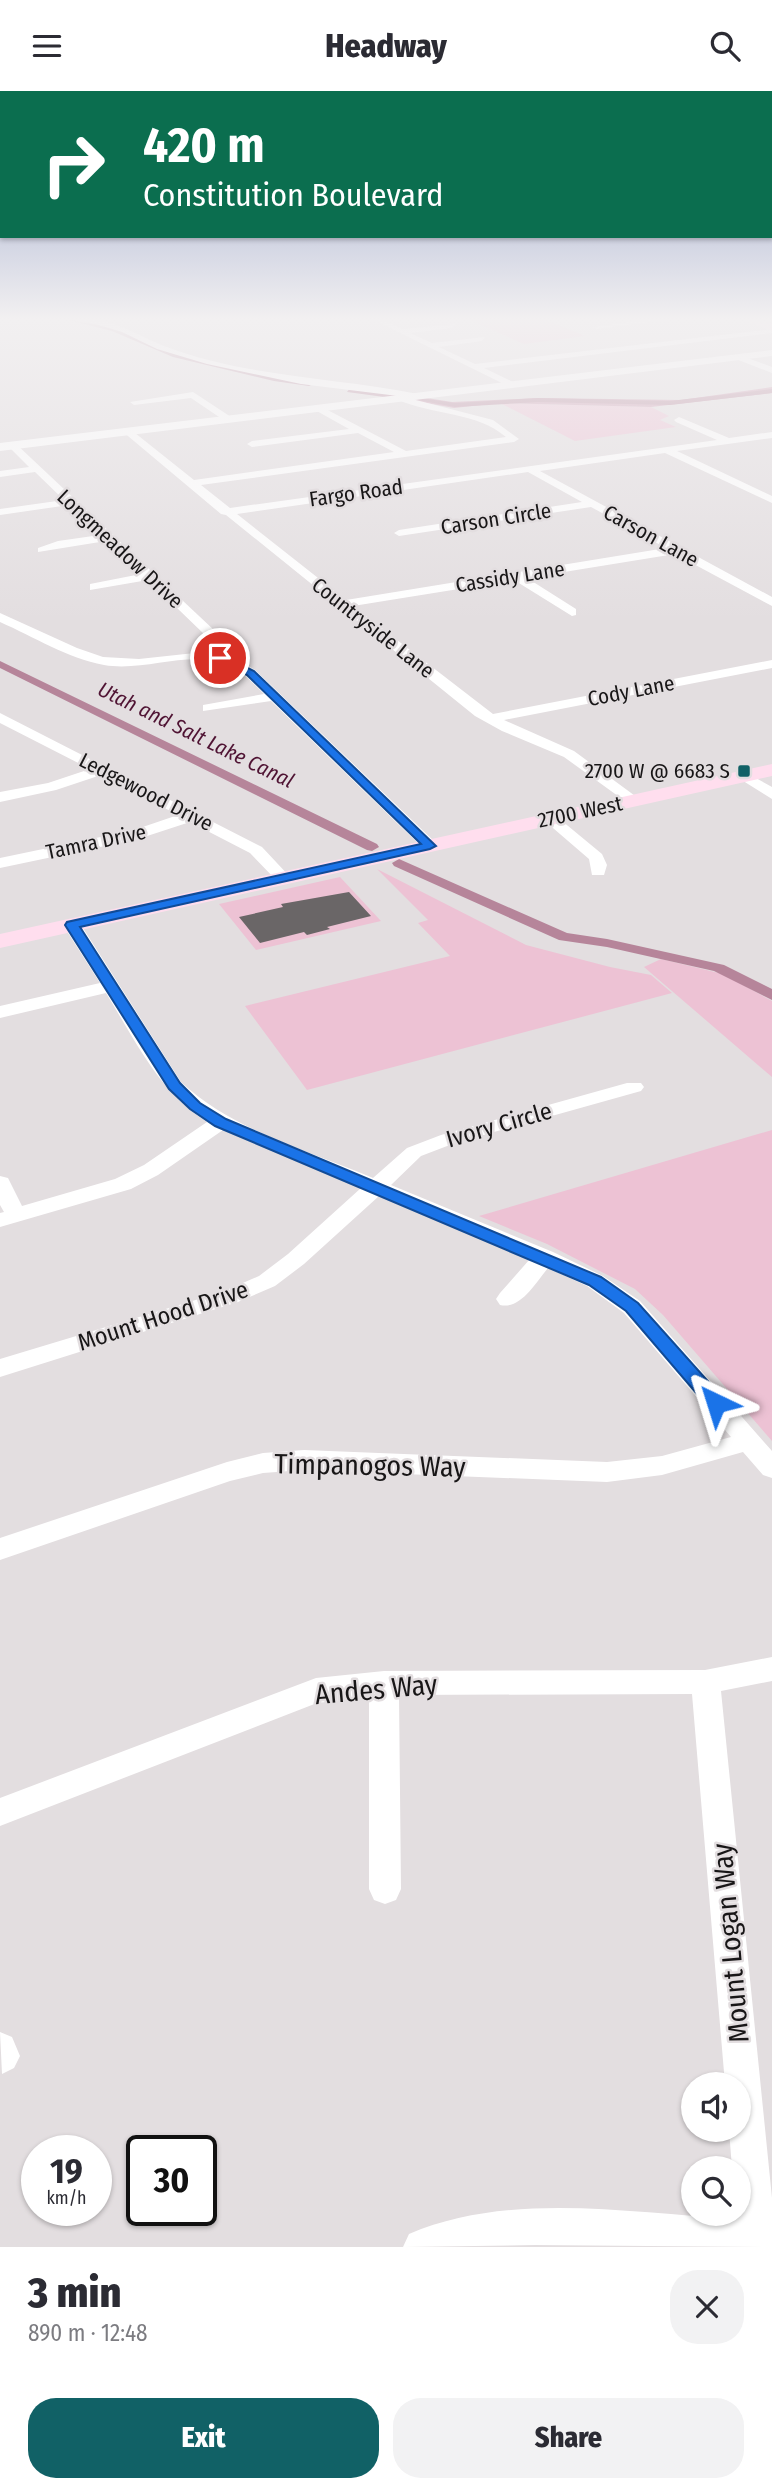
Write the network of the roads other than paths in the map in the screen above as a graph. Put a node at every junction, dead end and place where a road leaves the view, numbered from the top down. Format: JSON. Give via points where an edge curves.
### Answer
{"nodes":[{"id":1,"x":214,"y":421,"type":"edge"},
{"id":2,"x":342,"y":421,"type":"edge"},
{"id":3,"x":482,"y":421,"type":"edge"},
{"id":4,"x":680,"y":421,"type":"edge"},
{"id":5,"x":360,"y":430,"type":"junction"},
{"id":6,"x":127,"y":431,"type":"junction"},
{"id":7,"x":772,"y":435,"type":"edge"},
{"id":8,"x":727,"y":441,"type":"junction"},
{"id":9,"x":252,"y":444,"type":"dead end"},
{"id":10,"x":6,"y":446,"type":"edge"},
{"id":11,"x":666,"y":450,"type":"junction"},
{"id":12,"x":404,"y":454,"type":"junction"},
{"id":13,"x":36,"y":469,"type":"junction"},
{"id":14,"x":529,"y":469,"type":"junction"},
{"id":15,"x":0,"y":474,"type":"edge"},
{"id":16,"x":192,"y":482,"type":"junction"},
{"id":17,"x":772,"y":500,"type":"edge"},
{"id":18,"x":71,"y":502,"type":"junction"},
{"id":19,"x":593,"y":504,"type":"junction"},
{"id":20,"x":0,"y":512,"type":"edge"},
{"id":21,"x":225,"y":512,"type":"junction"},
{"id":22,"x":399,"y":533,"type":"dead end"},
{"id":23,"x":109,"y":537,"type":"junction"},
{"id":24,"x":42,"y":550,"type":"dead end"},
{"id":25,"x":676,"y":550,"type":"junction"},
{"id":26,"x":151,"y":576,"type":"junction"},
{"id":27,"x":516,"y":576,"type":"junction"},
{"id":28,"x":94,"y":587,"type":"dead end"},
{"id":29,"x":772,"y":602,"type":"edge"},
{"id":30,"x":343,"y":604,"type":"junction"},
{"id":31,"x":572,"y":612,"type":"dead end"},
{"id":32,"x":0,"y":617,"type":"edge"},
{"id":33,"x":208,"y":656,"type":"junction"},
{"id":34,"x":772,"y":664,"type":"edge"},
{"id":35,"x":274,"y":696,"type":"junction"},
{"id":36,"x":208,"y":708,"type":"dead end"},
{"id":37,"x":0,"y":717,"type":"edge"},
{"id":38,"x":490,"y":719,"type":"junction"},
{"id":39,"x":23,"y":729,"type":"junction"},
{"id":40,"x":1,"y":736,"type":"edge"},
{"id":41,"x":103,"y":770,"type":"junction"},
{"id":42,"x":772,"y":770,"type":"edge"},
{"id":43,"x":745,"y":776,"type":"junction"},
{"id":44,"x":772,"y":795,"type":"edge"},
{"id":45,"x":0,"y":797,"type":"edge"},
{"id":46,"x":634,"y":801,"type":"junction"},
{"id":47,"x":191,"y":816,"type":"junction"},
{"id":48,"x":551,"y":819,"type":"junction"},
{"id":49,"x":430,"y":846,"type":"junction"},
{"id":50,"x":0,"y":863,"type":"edge"},
{"id":51,"x":597,"y":873,"type":"dead end"},
{"id":52,"x":283,"y":879,"type":"junction"},
{"id":53,"x":72,"y":925,"type":"junction"},
{"id":54,"x":0,"y":941,"type":"edge"},
{"id":55,"x":111,"y":986,"type":"junction"},
{"id":56,"x":0,"y":1012,"type":"edge"},
{"id":57,"x":634,"y":1087,"type":"dead end"},
{"id":58,"x":220,"y":1122,"type":"junction"},
{"id":59,"x":0,"y":1183,"type":"edge"},
{"id":60,"x":376,"y":1186,"type":"junction"},
{"id":61,"x":8,"y":1218,"type":"edge"},
{"id":62,"x":545,"y":1257,"type":"junction"},
{"id":63,"x":508,"y":1299,"type":"dead end"},
{"id":64,"x":0,"y":1368,"type":"edge"},
{"id":65,"x":748,"y":1441,"type":"junction"},
{"id":66,"x":772,"y":1468,"type":"edge"},
{"id":67,"x":0,"y":1549,"type":"edge"},
{"id":68,"x":772,"y":1669,"type":"edge"},
{"id":69,"x":705,"y":1682,"type":"junction"},
{"id":70,"x":384,"y":1683,"type":"junction"},
{"id":71,"x":0,"y":1812,"type":"edge"},
{"id":72,"x":385,"y":1889,"type":"dead end"},
{"id":73,"x":758,"y":2243,"type":"edge"},
{"id":74,"x":422,"y":2247,"type":"edge"}],
"edges":[{"from":1,"to":6,"type":"street"},
{"from":2,"to":5,"type":"street"},
{"from":3,"to":12,"type":"street","via":[[514,439]]},
{"from":4,"to":8,"type":"street"},
{"from":5,"to":9,"type":"street"},
{"from":5,"to":12,"type":"street"},
{"from":6,"to":10,"type":"street"},
{"from":6,"to":16,"type":"street","name":"Countryside Lane"},
{"from":7,"to":8,"type":"street","name":"Fargo Road"},
{"from":8,"to":11,"type":"street","name":"Fargo Road"},
{"from":10,"to":13,"type":"street","name":"Longmeadow Drive"},
{"from":11,"to":14,"type":"street","name":"Fargo Road"},
{"from":11,"to":17,"type":"street"},
{"from":12,"to":16,"type":"street"},
{"from":13,"to":15,"type":"street"},
{"from":13,"to":18,"type":"street","name":"Longmeadow Drive"},
{"from":14,"to":19,"type":"street","name":"Carson Lane"},
{"from":14,"to":21,"type":"street","name":"Fargo Road"},
{"from":16,"to":21,"type":"street","name":"Countryside Lane"},
{"from":18,"to":20,"type":"street"},
{"from":18,"to":23,"type":"street","name":"Longmeadow Drive"},
{"from":19,"to":22,"type":"street","name":"Carson Circle"},
{"from":19,"to":25,"type":"street","name":"Carson Lane"},
{"from":21,"to":30,"type":"street","name":"Countryside Lane"},
{"from":23,"to":24,"type":"street"},
{"from":23,"to":26,"type":"street","name":"Longmeadow Drive"},
{"from":25,"to":27,"type":"street","name":"Cassidy Lane"},
{"from":25,"to":29,"type":"street","name":"Carson Lane"},
{"from":26,"to":28,"type":"street"},
{"from":26,"to":33,"type":"street","name":"Longmeadow Drive","via":[[211,634],[214,645]]},
{"from":27,"to":30,"type":"street","name":"Cassidy Lane"},
{"from":27,"to":31,"type":"street"},
{"from":30,"to":38,"type":"street","name":"Countryside Lane"},
{"from":32,"to":33,"type":"street","via":[[103,662]]},
{"from":33,"to":35,"type":"street","via":[[242,667]]},
{"from":34,"to":38,"type":"street","name":"Cody Lane"},
{"from":35,"to":36,"type":"street"},
{"from":35,"to":49,"type":"street"},
{"from":37,"to":39,"type":"street","name":"Ledgewood Drive"},
{"from":38,"to":46,"type":"street","name":"Countryside Lane","via":[[569,754]]},
{"from":39,"to":40,"type":"street"},
{"from":39,"to":41,"type":"street","name":"Ledgewood Drive"},
{"from":41,"to":45,"type":"street"},
{"from":41,"to":47,"type":"street","name":"Ledgewood Drive"},
{"from":42,"to":43,"type":"main road","name":"2700 West"},
{"from":43,"to":44,"type":"street"},
{"from":43,"to":46,"type":"main road","name":"2700 West"},
{"from":46,"to":48,"type":"main road","name":"2700 West"},
{"from":47,"to":50,"type":"street","name":"Tamra Drive","via":[[138,834]]},
{"from":47,"to":52,"type":"street","name":"Ledgewood Drive","via":[[257,850]]},
{"from":48,"to":49,"type":"main road","name":"2700 West"},
{"from":48,"to":51,"type":"street","via":[[596,857]]},
{"from":49,"to":52,"type":"main road","name":"2700 West"},
{"from":52,"to":53,"type":"main road","name":"2700 West"},
{"from":53,"to":54,"type":"main road","name":"2700 West"},
{"from":53,"to":55,"type":"street"},
{"from":55,"to":56,"type":"street"},
{"from":55,"to":58,"type":"street","via":[[174,1086]]},
{"from":57,"to":60,"type":"street","name":"Ivory Circle","via":[[430,1145],[405,1158]]},
{"from":58,"to":60,"type":"street"},
{"from":58,"to":61,"type":"street","via":[[123,1184]]},
{"from":59,"to":61,"type":"street"},
{"from":60,"to":62,"type":"street"},
{"from":60,"to":64,"type":"street","name":"Mount Hood Drive","via":[[267,1281],[230,1297]]},
{"from":62,"to":63,"type":"street"},
{"from":62,"to":65,"type":"street","via":[[595,1281],[632,1307]]},
{"from":65,"to":66,"type":"street"},
{"from":65,"to":67,"type":"street","name":"Timpanogos Way","via":[[676,1465],[607,1472],[303,1460],[263,1463]]},
{"from":68,"to":69,"type":"street","name":"Andes Way"},
{"from":69,"to":70,"type":"street","name":"Andes Way"},
{"from":69,"to":73,"type":"street","name":"Mount Logan Way"},
{"from":70,"to":71,"type":"street","name":"Andes Way","via":[[316,1691]]},
{"from":70,"to":72,"type":"street"},
{"from":73,"to":74,"type":"street","via":[[535,2226],[470,2234]]}]}
